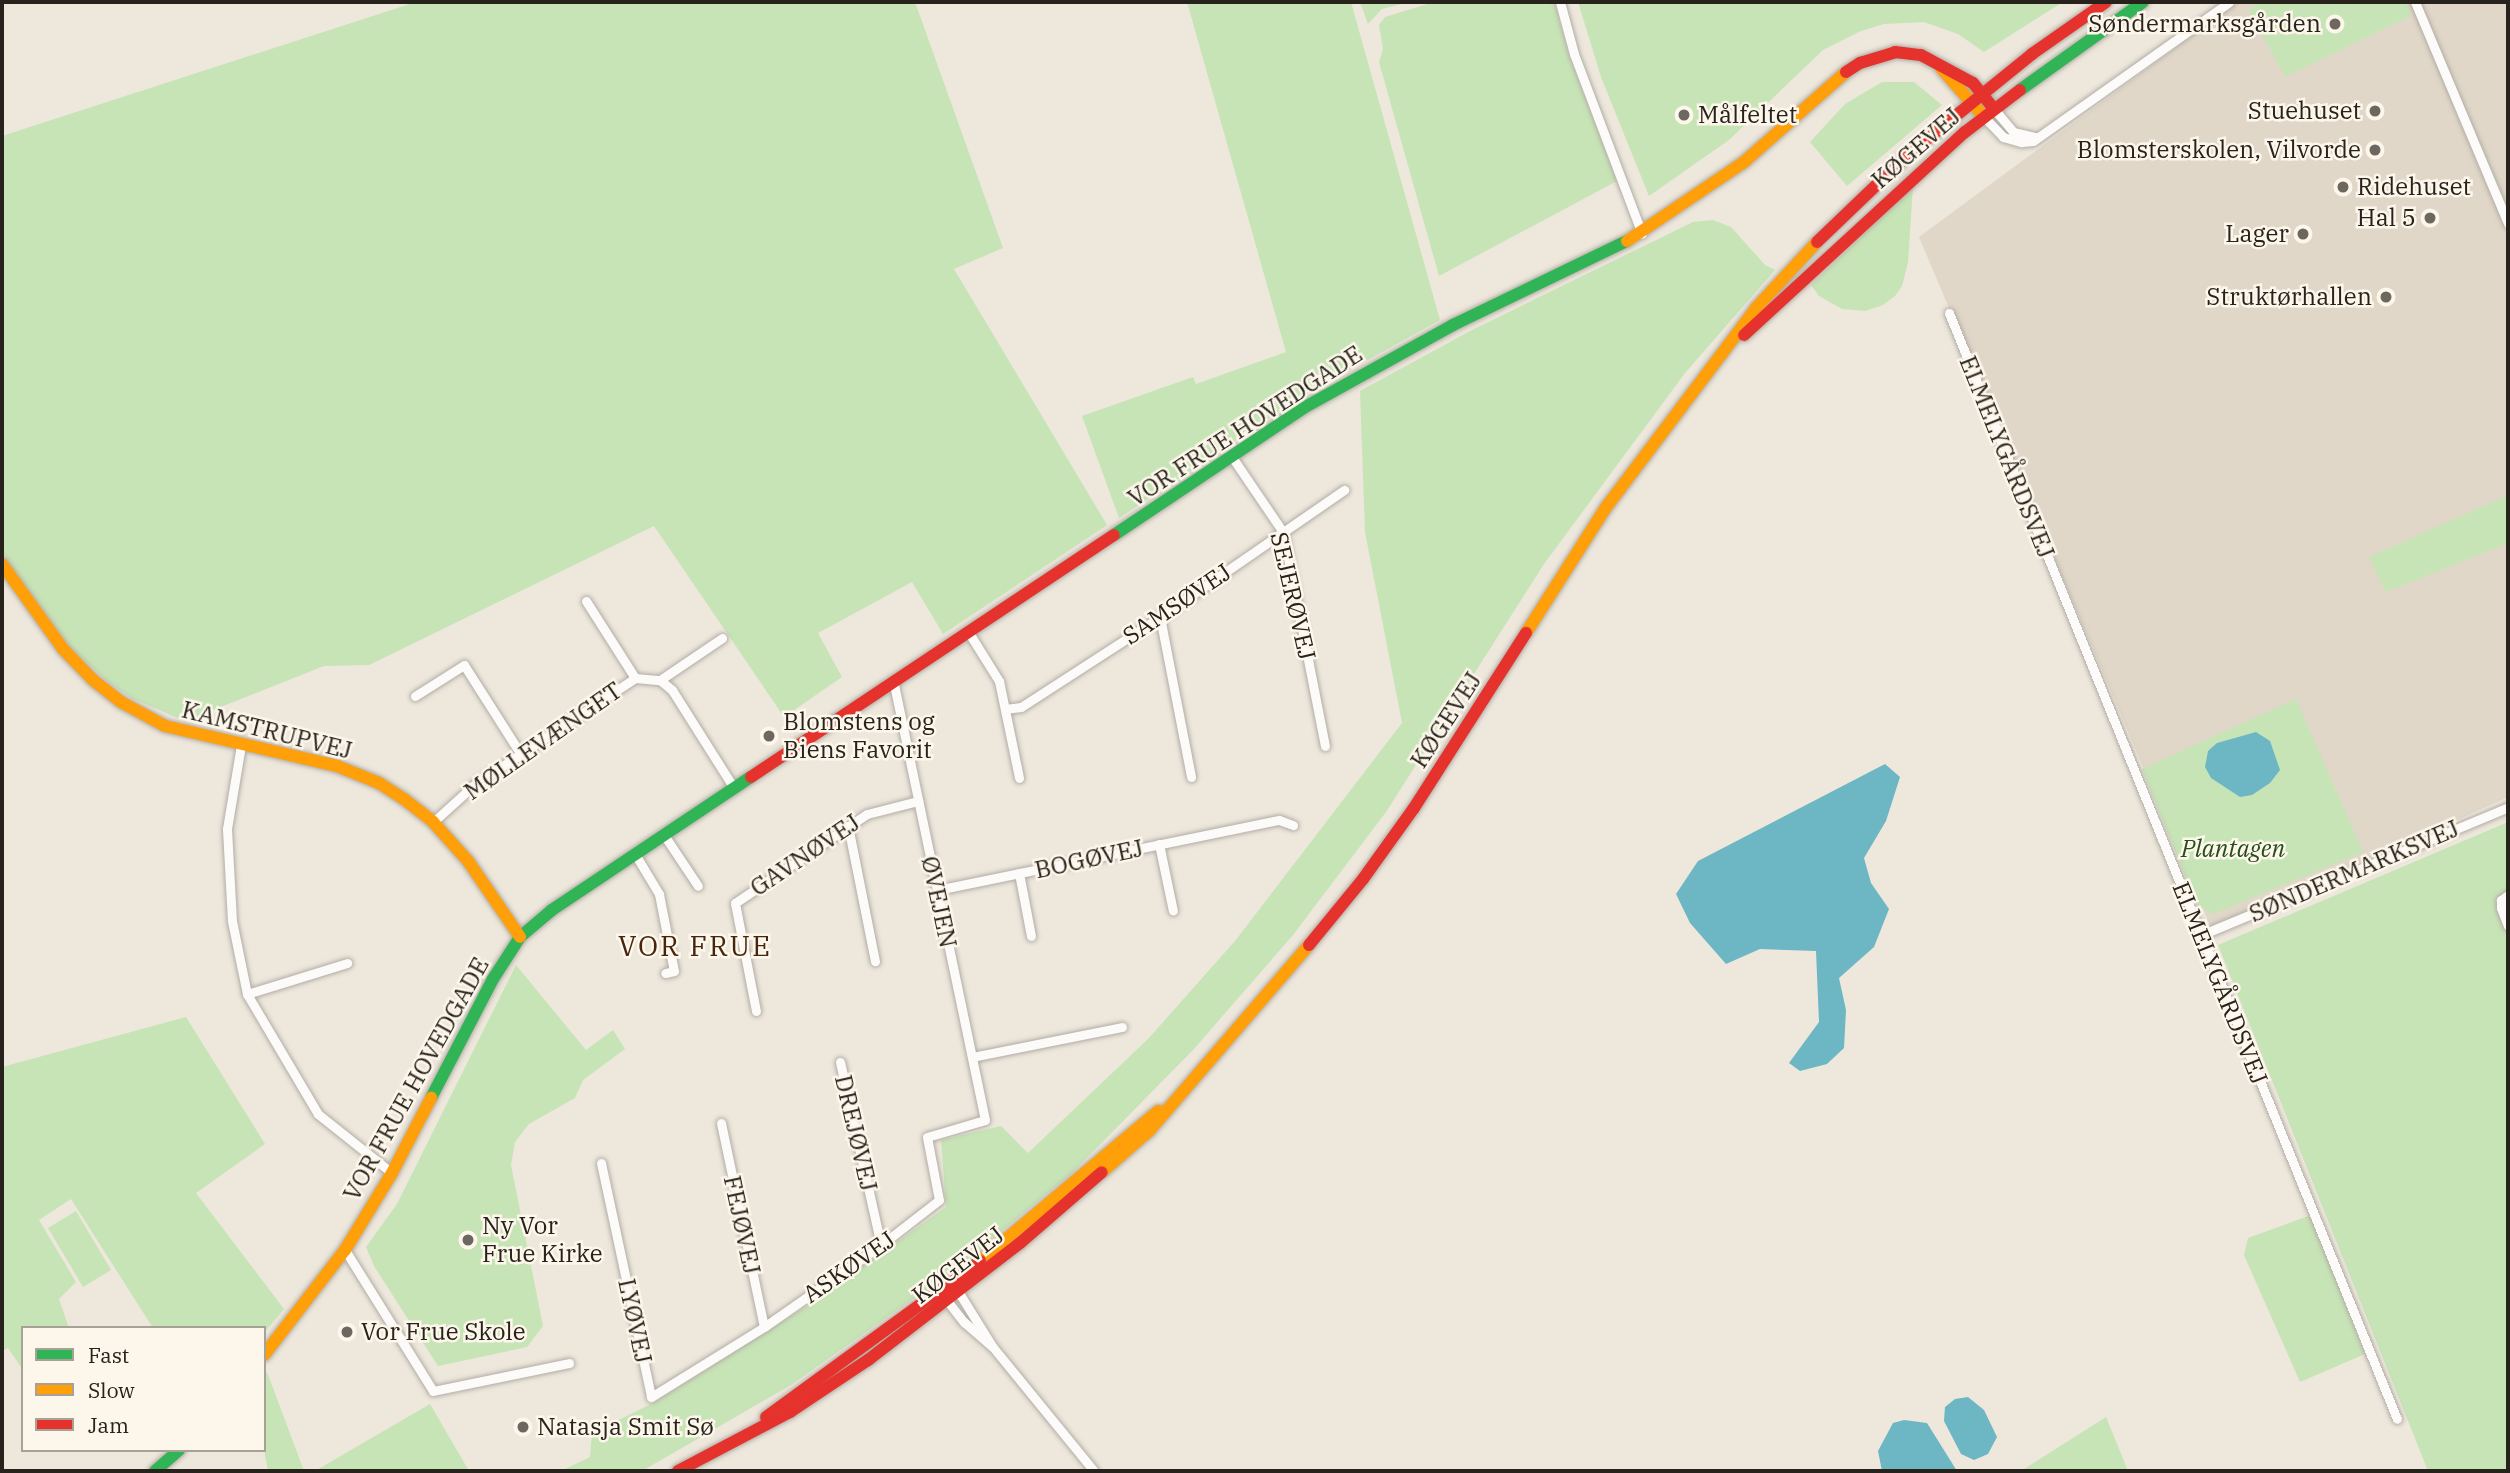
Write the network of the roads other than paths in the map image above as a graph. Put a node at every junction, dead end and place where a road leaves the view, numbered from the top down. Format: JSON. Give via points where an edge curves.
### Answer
{"nodes":[{"id":1,"x":1560,"y":2,"type":"edge"},
{"id":2,"x":2106,"y":2,"type":"edge"},
{"id":3,"x":2143,"y":2,"type":"edge"},
{"id":4,"x":2229,"y":2,"type":"edge"},
{"id":5,"x":2415,"y":2,"type":"edge"},
{"id":6,"x":1977,"y":97,"type":"junction"},
{"id":7,"x":1989,"y":113,"type":"junction"},
{"id":8,"x":2508,"y":223,"type":"edge"},
{"id":9,"x":1642,"y":234,"type":"junction"},
{"id":10,"x":1949,"y":313,"type":"dead end"},
{"id":11,"x":1731,"y":344,"type":"junction"},
{"id":12,"x":1232,"y":457,"type":"junction"},
{"id":13,"x":1344,"y":490,"type":"dead end"},
{"id":14,"x":1283,"y":532,"type":"junction"},
{"id":15,"x":2,"y":564,"type":"edge"},
{"id":16,"x":586,"y":601,"type":"dead end"},
{"id":17,"x":1160,"y":617,"type":"junction"},
{"id":18,"x":969,"y":633,"type":"junction"},
{"id":19,"x":722,"y":638,"type":"dead end"},
{"id":20,"x":635,"y":678,"type":"junction"},
{"id":21,"x":660,"y":680,"type":"junction"},
{"id":22,"x":894,"y":683,"type":"junction"},
{"id":23,"x":415,"y":696,"type":"dead end"},
{"id":24,"x":1005,"y":709,"type":"junction"},
{"id":25,"x":241,"y":745,"type":"junction"},
{"id":26,"x":1325,"y":746,"type":"dead end"},
{"id":27,"x":520,"y":752,"type":"junction"},
{"id":28,"x":1019,"y":778,"type":"dead end"},
{"id":29,"x":1191,"y":778,"type":"dead end"},
{"id":30,"x":734,"y":789,"type":"junction"},
{"id":31,"x":918,"y":802,"type":"junction"},
{"id":32,"x":2508,"y":807,"type":"edge"},
{"id":33,"x":433,"y":822,"type":"junction"},
{"id":34,"x":1293,"y":825,"type":"dead end"},
{"id":35,"x":848,"y":826,"type":"junction"},
{"id":36,"x":664,"y":835,"type":"junction"},
{"id":37,"x":1159,"y":844,"type":"junction"},
{"id":38,"x":635,"y":854,"type":"junction"},
{"id":39,"x":1019,"y":873,"type":"junction"},
{"id":40,"x":698,"y":886,"type":"dead end"},
{"id":41,"x":937,"y":890,"type":"junction"},
{"id":42,"x":2508,"y":895,"type":"edge"},
{"id":43,"x":1173,"y":911,"type":"dead end"},
{"id":44,"x":2508,"y":926,"type":"edge"},
{"id":45,"x":2201,"y":935,"type":"junction"},
{"id":46,"x":1031,"y":936,"type":"dead end"},
{"id":47,"x":520,"y":937,"type":"junction"},
{"id":48,"x":875,"y":961,"type":"dead end"},
{"id":49,"x":347,"y":963,"type":"dead end"},
{"id":50,"x":665,"y":973,"type":"dead end"},
{"id":51,"x":247,"y":994,"type":"junction"},
{"id":52,"x":756,"y":1011,"type":"dead end"},
{"id":53,"x":1122,"y":1027,"type":"dead end"},
{"id":54,"x":972,"y":1057,"type":"junction"},
{"id":55,"x":840,"y":1062,"type":"dead end"},
{"id":56,"x":1173,"y":1100,"type":"junction"},
{"id":57,"x":985,"y":1120,"type":"joint"},
{"id":58,"x":721,"y":1123,"type":"dead end"},
{"id":59,"x":601,"y":1163,"type":"dead end"},
{"id":60,"x":392,"y":1173,"type":"junction"},
{"id":61,"x":881,"y":1245,"type":"junction"},
{"id":62,"x":345,"y":1250,"type":"junction"},
{"id":63,"x":958,"y":1293,"type":"junction"},
{"id":64,"x":945,"y":1296,"type":"junction"},
{"id":65,"x":764,"y":1326,"type":"junction"},
{"id":66,"x":992,"y":1346,"type":"junction"},
{"id":67,"x":266,"y":1352,"type":"edge"},
{"id":68,"x":569,"y":1363,"type":"dead end"},
{"id":69,"x":651,"y":1397,"type":"joint"},
{"id":70,"x":2397,"y":1419,"type":"dead end"},
{"id":71,"x":177,"y":1452,"type":"edge"},
{"id":72,"x":155,"y":1471,"type":"edge"},
{"id":73,"x":678,"y":1471,"type":"edge"},
{"id":74,"x":1094,"y":1471,"type":"edge"}],
"edges":[{"from":1,"to":9,"type":"street","via":[[1574,54]]},
{"from":2,"to":6,"type":"street","name":"KØGEVEJ"},
{"from":3,"to":7,"type":"street","name":"KØGEVEJ"},
{"from":4,"to":7,"type":"street","via":[[2043,135],[2032,138],[2013,132]]},
{"from":5,"to":8,"type":"street"},
{"from":6,"to":7,"type":"street","name":"VOR FRUE HOVEDGADE"},
{"from":6,"to":9,"type":"street","name":"VOR FRUE HOVEDGADE","via":[[1933,60],[1895,52],[1860,63],[1744,162]]},
{"from":6,"to":11,"type":"street","name":"KØGEVEJ","via":[[1834,224],[1756,308]]},
{"from":7,"to":11,"type":"street","name":"KØGEVEJ"},
{"from":9,"to":12,"type":"street","name":"VOR FRUE HOVEDGADE","via":[[1370,370]]},
{"from":10,"to":45,"type":"street","name":"ELMELYGÅRDSVEJ"},
{"from":11,"to":56,"type":"street","name":"KØGEVEJ","via":[[1607,506],[1422,797],[1363,879],[1252,1015]]},
{"from":12,"to":14,"type":"street","name":"SEJERØVEJ"},
{"from":12,"to":18,"type":"street","name":"VOR FRUE HOVEDGADE"},
{"from":13,"to":14,"type":"street","name":"SAMSØVEJ"},
{"from":14,"to":17,"type":"street","name":"SAMSØVEJ"},
{"from":14,"to":26,"type":"street","name":"SEJERØVEJ"},
{"from":15,"to":25,"type":"street","name":"KAMSTRUPVEJ","via":[[63,649],[121,702],[165,726]]},
{"from":16,"to":20,"type":"street"},
{"from":17,"to":24,"type":"street","name":"SAMSØVEJ","via":[[1021,707]]},
{"from":17,"to":29,"type":"street"},
{"from":18,"to":22,"type":"street","name":"VOR FRUE HOVEDGADE"},
{"from":18,"to":24,"type":"street","via":[[999,681]]},
{"from":19,"to":21,"type":"street"},
{"from":20,"to":21,"type":"street","name":"MØLLEVÆNGET"},
{"from":20,"to":27,"type":"street","name":"MØLLEVÆNGET"},
{"from":21,"to":30,"type":"street","via":[[672,690]]},
{"from":22,"to":30,"type":"street","name":"VOR FRUE HOVEDGADE"},
{"from":22,"to":31,"type":"street","name":"ØVEJEN"},
{"from":23,"to":27,"type":"street","via":[[464,665]]},
{"from":24,"to":28,"type":"street"},
{"from":25,"to":33,"type":"street","name":"KAMSTRUPVEJ","via":[[337,766],[379,783]]},
{"from":25,"to":51,"type":"street","via":[[227,830],[232,921]]},
{"from":27,"to":33,"type":"street","name":"MØLLEVÆNGET"},
{"from":30,"to":36,"type":"street","name":"VOR FRUE HOVEDGADE"},
{"from":31,"to":35,"type":"street","name":"GAVNØVEJ","via":[[882,809]]},
{"from":31,"to":41,"type":"street","name":"ØVEJEN"},
{"from":32,"to":45,"type":"street","name":"SØNDERMARKSVEJ"},
{"from":33,"to":47,"type":"street","name":"KAMSTRUPVEJ","via":[[468,861]]},
{"from":34,"to":37,"type":"street","name":"BOGØVEJ","via":[[1279,820]]},
{"from":35,"to":48,"type":"street"},
{"from":35,"to":52,"type":"street","name":"GAVNØVEJ","via":[[734,902]]},
{"from":36,"to":38,"type":"street","name":"VOR FRUE HOVEDGADE"},
{"from":36,"to":40,"type":"street"},
{"from":37,"to":39,"type":"street","name":"BOGØVEJ"},
{"from":37,"to":43,"type":"street","name":"BOGØVEJ"},
{"from":38,"to":47,"type":"street","name":"VOR FRUE HOVEDGADE","via":[[552,909]]},
{"from":38,"to":50,"type":"street","via":[[659,894],[674,971]]},
{"from":39,"to":41,"type":"street","name":"BOGØVEJ"},
{"from":39,"to":46,"type":"street","name":"BOGØVEJ"},
{"from":41,"to":54,"type":"street","name":"ØVEJEN"},
{"from":42,"to":44,"type":"street","via":[[2501,900]]},
{"from":45,"to":70,"type":"street","name":"ELMELYGÅRDSVEJ"},
{"from":47,"to":60,"type":"street","name":"VOR FRUE HOVEDGADE","via":[[493,979]]},
{"from":49,"to":51,"type":"street"},
{"from":51,"to":60,"type":"street","via":[[318,1114]]},
{"from":53,"to":54,"type":"street"},
{"from":54,"to":57,"type":"street","name":"ØVEJEN"},
{"from":55,"to":61,"type":"street","name":"DREJØVEJ"},
{"from":56,"to":63,"type":"street","name":"KØGEVEJ","via":[[1125,1153]]},
{"from":56,"to":64,"type":"street","name":"KØGEVEJ"},
{"from":57,"to":61,"type":"street","name":"ASKØVEJ","via":[[927,1137],[939,1200]]},
{"from":58,"to":65,"type":"street","name":"FEJØVEJ"},
{"from":59,"to":69,"type":"street","name":"LYØVEJ"},
{"from":60,"to":62,"type":"street","name":"VOR FRUE HOVEDGADE"},
{"from":61,"to":65,"type":"street","name":"ASKØVEJ"},
{"from":62,"to":67,"type":"street","name":"VOR FRUE HOVEDGADE"},
{"from":62,"to":68,"type":"street","via":[[433,1391]]},
{"from":63,"to":64,"type":"street","name":"KØGEVEJ"},
{"from":63,"to":66,"type":"street"},
{"from":64,"to":66,"type":"street"},
{"from":64,"to":73,"type":"street","name":"KØGEVEJ","via":[[745,1433]]},
{"from":65,"to":69,"type":"street","name":"ASKØVEJ"},
{"from":66,"to":74,"type":"street"},
{"from":71,"to":72,"type":"street"}]}
